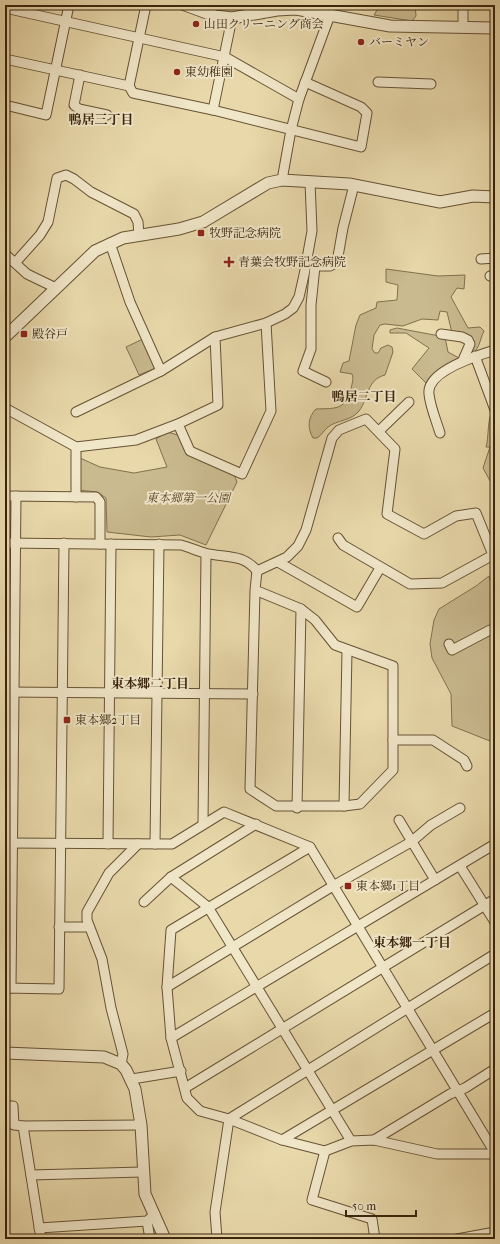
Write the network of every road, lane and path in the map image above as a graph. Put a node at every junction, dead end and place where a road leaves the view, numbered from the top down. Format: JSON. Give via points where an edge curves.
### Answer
{"nodes":[{"id":1,"x":69,"y":5,"type":"edge"},
{"id":2,"x":146,"y":5,"type":"edge"},
{"id":3,"x":185,"y":5,"type":"edge"},
{"id":4,"x":463,"y":5,"type":"edge"},
{"id":5,"x":275,"y":7,"type":"edge"},
{"id":6,"x":5,"y":8,"type":"edge"},
{"id":7,"x":314,"y":8,"type":"edge"},
{"id":8,"x":330,"y":15,"type":"junction"},
{"id":9,"x":232,"y":18,"type":"junction"},
{"id":10,"x":66,"y":21,"type":"junction"},
{"id":11,"x":463,"y":27,"type":"junction"},
{"id":12,"x":495,"y":28,"type":"edge"},
{"id":13,"x":139,"y":37,"type":"junction"},
{"id":14,"x":225,"y":57,"type":"junction"},
{"id":15,"x":5,"y":59,"type":"edge"},
{"id":16,"x":55,"y":70,"type":"junction"},
{"id":17,"x":80,"y":75,"type":"junction"},
{"id":18,"x":305,"y":82,"type":"junction"},
{"id":19,"x":378,"y":82,"type":"dead end"},
{"id":20,"x":431,"y":84,"type":"dead end"},
{"id":21,"x":129,"y":86,"type":"junction"},
{"id":22,"x":300,"y":99,"type":"junction"},
{"id":23,"x":5,"y":105,"type":"edge"},
{"id":24,"x":213,"y":110,"type":"junction"},
{"id":25,"x":107,"y":116,"type":"dead end"},
{"id":26,"x":291,"y":130,"type":"junction"},
{"id":27,"x":282,"y":180,"type":"junction"},
{"id":28,"x":310,"y":182,"type":"junction"},
{"id":29,"x":354,"y":185,"type":"junction"},
{"id":30,"x":495,"y":197,"type":"edge"},
{"id":31,"x":139,"y":235,"type":"junction"},
{"id":32,"x":110,"y":243,"type":"junction"},
{"id":33,"x":5,"y":254,"type":"edge"},
{"id":34,"x":495,"y":258,"type":"edge"},
{"id":35,"x":481,"y":259,"type":"dead end"},
{"id":36,"x":15,"y":264,"type":"junction"},
{"id":37,"x":56,"y":288,"type":"junction"},
{"id":38,"x":266,"y":323,"type":"junction"},
{"id":39,"x":441,"y":334,"type":"dead end"},
{"id":40,"x":216,"y":337,"type":"junction"},
{"id":41,"x":5,"y":338,"type":"edge"},
{"id":42,"x":495,"y":350,"type":"edge"},
{"id":43,"x":475,"y":356,"type":"junction"},
{"id":44,"x":463,"y":360,"type":"junction"},
{"id":45,"x":162,"y":371,"type":"junction"},
{"id":46,"x":326,"y":382,"type":"dead end"},
{"id":47,"x":408,"y":402,"type":"dead end"},
{"id":48,"x":5,"y":408,"type":"edge"},
{"id":49,"x":495,"y":410,"type":"edge"},
{"id":50,"x":76,"y":412,"type":"dead end"},
{"id":51,"x":178,"y":424,"type":"junction"},
{"id":52,"x":379,"y":431,"type":"junction"},
{"id":53,"x":440,"y":432,"type":"dead end"},
{"id":54,"x":76,"y":447,"type":"junction"},
{"id":55,"x":5,"y":496,"type":"edge"},
{"id":56,"x":16,"y":496,"type":"junction"},
{"id":57,"x":76,"y":497,"type":"junction"},
{"id":58,"x":338,"y":538,"type":"dead end"},
{"id":59,"x":5,"y":542,"type":"edge"},
{"id":60,"x":16,"y":543,"type":"junction"},
{"id":61,"x":64,"y":543,"type":"junction"},
{"id":62,"x":100,"y":544,"type":"junction"},
{"id":63,"x":112,"y":544,"type":"junction"},
{"id":64,"x":158,"y":544,"type":"junction"},
{"id":65,"x":206,"y":554,"type":"junction"},
{"id":66,"x":278,"y":562,"type":"junction"},
{"id":67,"x":380,"y":568,"type":"junction"},
{"id":68,"x":257,"y":571,"type":"junction"},
{"id":69,"x":255,"y":590,"type":"junction"},
{"id":70,"x":301,"y":609,"type":"junction"},
{"id":71,"x":495,"y":631,"type":"edge"},
{"id":72,"x":449,"y":644,"type":"dead end"},
{"id":73,"x":347,"y":651,"type":"junction"},
{"id":74,"x":9,"y":692,"type":"edge"},
{"id":75,"x":62,"y":692,"type":"junction"},
{"id":76,"x":110,"y":693,"type":"junction"},
{"id":77,"x":157,"y":693,"type":"junction"},
{"id":78,"x":206,"y":693,"type":"junction"},
{"id":79,"x":253,"y":694,"type":"junction"},
{"id":80,"x":393,"y":740,"type":"junction"},
{"id":81,"x":467,"y":766,"type":"dead end"},
{"id":82,"x":344,"y":806,"type":"junction"},
{"id":83,"x":297,"y":808,"type":"junction"},
{"id":84,"x":460,"y":808,"type":"dead end"},
{"id":85,"x":399,"y":820,"type":"dead end"},
{"id":86,"x":203,"y":824,"type":"junction"},
{"id":87,"x":256,"y":824,"type":"junction"},
{"id":88,"x":411,"y":842,"type":"junction"},
{"id":89,"x":9,"y":843,"type":"edge"},
{"id":90,"x":60,"y":843,"type":"junction"},
{"id":91,"x":108,"y":844,"type":"junction"},
{"id":92,"x":138,"y":844,"type":"junction"},
{"id":93,"x":155,"y":844,"type":"junction"},
{"id":94,"x":495,"y":844,"type":"edge"},
{"id":95,"x":310,"y":848,"type":"junction"},
{"id":96,"x":460,"y":866,"type":"junction"},
{"id":97,"x":171,"y":877,"type":"junction"},
{"id":98,"x":435,"y":880,"type":"junction"},
{"id":99,"x":333,"y":886,"type":"junction"},
{"id":100,"x":495,"y":899,"type":"edge"},
{"id":101,"x":144,"y":902,"type":"dead end"},
{"id":102,"x":484,"y":905,"type":"junction"},
{"id":103,"x":208,"y":907,"type":"junction"},
{"id":104,"x":495,"y":922,"type":"edge"},
{"id":105,"x":59,"y":927,"type":"junction"},
{"id":106,"x":88,"y":927,"type":"junction"},
{"id":107,"x":358,"y":928,"type":"junction"},
{"id":108,"x":232,"y":947,"type":"junction"},
{"id":109,"x":495,"y":954,"type":"edge"},
{"id":110,"x":383,"y":968,"type":"junction"},
{"id":111,"x":167,"y":987,"type":"junction"},
{"id":112,"x":256,"y":987,"type":"junction"},
{"id":113,"x":8,"y":988,"type":"edge"},
{"id":114,"x":409,"y":1009,"type":"junction"},
{"id":115,"x":495,"y":1013,"type":"edge"},
{"id":116,"x":282,"y":1030,"type":"junction"},
{"id":117,"x":171,"y":1038,"type":"junction"},
{"id":118,"x":433,"y":1050,"type":"junction"},
{"id":119,"x":5,"y":1052,"type":"edge"},
{"id":120,"x":121,"y":1064,"type":"junction"},
{"id":121,"x":495,"y":1069,"type":"edge"},
{"id":122,"x":181,"y":1071,"type":"junction"},
{"id":123,"x":307,"y":1072,"type":"junction"},
{"id":124,"x":132,"y":1080,"type":"junction"},
{"id":125,"x":185,"y":1088,"type":"junction"},
{"id":126,"x":458,"y":1091,"type":"junction"},
{"id":127,"x":5,"y":1106,"type":"edge"},
{"id":128,"x":331,"y":1110,"type":"junction"},
{"id":129,"x":229,"y":1119,"type":"junction"},
{"id":130,"x":141,"y":1125,"type":"junction"},
{"id":131,"x":23,"y":1126,"type":"junction"},
{"id":132,"x":282,"y":1140,"type":"junction"},
{"id":133,"x":374,"y":1140,"type":"junction"},
{"id":134,"x":351,"y":1141,"type":"junction"},
{"id":135,"x":325,"y":1151,"type":"junction"},
{"id":136,"x":495,"y":1154,"type":"edge"},
{"id":137,"x":142,"y":1172,"type":"junction"},
{"id":138,"x":31,"y":1175,"type":"junction"},
{"id":139,"x":150,"y":1219,"type":"junction"},
{"id":140,"x":39,"y":1228,"type":"junction"},
{"id":141,"x":495,"y":1232,"type":"edge"},
{"id":142,"x":41,"y":1239,"type":"edge"},
{"id":143,"x":150,"y":1239,"type":"edge"},
{"id":144,"x":165,"y":1239,"type":"edge"},
{"id":145,"x":216,"y":1239,"type":"edge"},
{"id":146,"x":375,"y":1239,"type":"edge"},
{"id":147,"x":457,"y":1239,"type":"edge"}],
"edges":[{"from":1,"to":10,"type":"street"},
{"from":2,"to":13,"type":"street"},
{"from":3,"to":9,"type":"street","via":[[215,16]]},
{"from":4,"to":11,"type":"street"},
{"from":5,"to":7,"type":"street"},
{"from":5,"to":9,"type":"street"},
{"from":6,"to":10,"type":"street"},
{"from":7,"to":8,"type":"street"},
{"from":8,"to":11,"type":"street","via":[[390,26]]},
{"from":8,"to":18,"type":"street"},
{"from":9,"to":14,"type":"street"},
{"from":10,"to":13,"type":"street"},
{"from":10,"to":16,"type":"street"},
{"from":11,"to":12,"type":"street"},
{"from":13,"to":14,"type":"street"},
{"from":13,"to":21,"type":"street"},
{"from":14,"to":22,"type":"street"},
{"from":14,"to":24,"type":"street"},
{"from":15,"to":16,"type":"street"},
{"from":16,"to":17,"type":"street"},
{"from":16,"to":23,"type":"street","via":[[46,115]]},
{"from":17,"to":21,"type":"street"},
{"from":17,"to":25,"type":"street","via":[[74,105],[78,109]]},
{"from":18,"to":22,"type":"street"},
{"from":18,"to":26,"type":"street","via":[[361,107],[367,113],[361,147]]},
{"from":19,"to":20,"type":"street"},
{"from":21,"to":24,"type":"street","via":[[133,93]]},
{"from":22,"to":26,"type":"street"},
{"from":24,"to":26,"type":"street"},
{"from":26,"to":27,"type":"street"},
{"from":27,"to":28,"type":"street"},
{"from":27,"to":31,"type":"street","via":[[260,187],[203,222],[179,229]]},
{"from":28,"to":29,"type":"street"},
{"from":28,"to":38,"type":"street","via":[[312,231],[299,297],[293,308]]},
{"from":29,"to":30,"type":"street","via":[[433,202],[473,196]]},
{"from":29,"to":46,"type":"street","via":[[337,262],[330,266],[315,266],[311,305],[311,349],[303,371]]},
{"from":31,"to":32,"type":"street"},
{"from":31,"to":36,"type":"street","via":[[138,222],[134,214],[91,192],[66,175],[57,178],[48,222]]},
{"from":32,"to":37,"type":"street","via":[[95,251]]},
{"from":32,"to":45,"type":"street","via":[[130,302]]},
{"from":33,"to":36,"type":"street"},
{"from":34,"to":35,"type":"street"},
{"from":36,"to":37,"type":"street","via":[[27,274]]},
{"from":37,"to":41,"type":"street"},
{"from":38,"to":40,"type":"street"},
{"from":38,"to":51,"type":"street","via":[[270,411],[242,474],[190,452]]},
{"from":39,"to":44,"type":"street","via":[[468,340],[470,344]]},
{"from":40,"to":45,"type":"street"},
{"from":40,"to":51,"type":"street","via":[[218,405]]},
{"from":42,"to":43,"type":"street"},
{"from":43,"to":44,"type":"street"},
{"from":43,"to":49,"type":"street"},
{"from":44,"to":53,"type":"street","via":[[431,384],[429,392]]},
{"from":45,"to":50,"type":"street"},
{"from":47,"to":52,"type":"street"},
{"from":48,"to":54,"type":"street"},
{"from":51,"to":54,"type":"street","via":[[136,440]]},
{"from":52,"to":66,"type":"street","via":[[366,419],[339,430],[332,438],[306,530],[298,546]]},
{"from":52,"to":67,"type":"street","via":[[395,450],[387,514],[424,534],[456,516],[476,513],[493,555],[442,583],[410,584]]},
{"from":54,"to":57,"type":"street"},
{"from":55,"to":56,"type":"street"},
{"from":56,"to":57,"type":"street"},
{"from":56,"to":60,"type":"street"},
{"from":57,"to":62,"type":"street","via":[[96,497],[100,502]]},
{"from":58,"to":67,"type":"street","via":[[343,545]]},
{"from":59,"to":60,"type":"street"},
{"from":60,"to":61,"type":"street"},
{"from":60,"to":74,"type":"street"},
{"from":61,"to":62,"type":"street"},
{"from":61,"to":75,"type":"street"},
{"from":62,"to":63,"type":"street"},
{"from":63,"to":64,"type":"street"},
{"from":63,"to":76,"type":"street"},
{"from":64,"to":65,"type":"street","via":[[181,544]]},
{"from":64,"to":77,"type":"street"},
{"from":65,"to":68,"type":"street","via":[[233,556]]},
{"from":65,"to":78,"type":"street"},
{"from":66,"to":67,"type":"street","via":[[357,607]]},
{"from":66,"to":68,"type":"street"},
{"from":68,"to":69,"type":"street"},
{"from":69,"to":70,"type":"street"},
{"from":69,"to":79,"type":"street"},
{"from":70,"to":73,"type":"street","via":[[315,620],[335,645]]},
{"from":70,"to":83,"type":"street"},
{"from":71,"to":72,"type":"street","via":[[490,630],[452,650]]},
{"from":73,"to":80,"type":"street","via":[[393,666]]},
{"from":73,"to":82,"type":"street"},
{"from":74,"to":75,"type":"street"},
{"from":74,"to":89,"type":"street"},
{"from":75,"to":76,"type":"street"},
{"from":75,"to":90,"type":"street"},
{"from":76,"to":77,"type":"street"},
{"from":76,"to":91,"type":"street"},
{"from":77,"to":78,"type":"street"},
{"from":77,"to":93,"type":"street"},
{"from":78,"to":79,"type":"street"},
{"from":78,"to":86,"type":"street"},
{"from":79,"to":83,"type":"street","via":[[250,789],[276,806]]},
{"from":80,"to":81,"type":"street","via":[[433,740],[464,760]]},
{"from":80,"to":82,"type":"street","via":[[393,770],[360,804]]},
{"from":82,"to":83,"type":"street"},
{"from":84,"to":88,"type":"street","via":[[431,825]]},
{"from":85,"to":88,"type":"street"},
{"from":86,"to":87,"type":"street","via":[[224,812]]},
{"from":86,"to":93,"type":"street","via":[[172,844]]},
{"from":87,"to":95,"type":"street"},
{"from":87,"to":97,"type":"street"},
{"from":88,"to":98,"type":"street"},
{"from":88,"to":99,"type":"street"},
{"from":89,"to":90,"type":"street"},
{"from":89,"to":113,"type":"street"},
{"from":90,"to":91,"type":"street"},
{"from":90,"to":105,"type":"street"},
{"from":91,"to":92,"type":"street"},
{"from":92,"to":93,"type":"street"},
{"from":92,"to":106,"type":"street","via":[[109,873],[87,912]]},
{"from":94,"to":96,"type":"street"},
{"from":95,"to":99,"type":"street"},
{"from":95,"to":103,"type":"street"},
{"from":96,"to":98,"type":"street"},
{"from":96,"to":102,"type":"street"},
{"from":97,"to":101,"type":"street"},
{"from":97,"to":103,"type":"street"},
{"from":98,"to":107,"type":"street"},
{"from":99,"to":107,"type":"street"},
{"from":99,"to":108,"type":"street"},
{"from":100,"to":102,"type":"street"},
{"from":102,"to":104,"type":"street"},
{"from":102,"to":110,"type":"street"},
{"from":103,"to":108,"type":"street"},
{"from":103,"to":111,"type":"street","via":[[171,930]]},
{"from":105,"to":106,"type":"street"},
{"from":105,"to":113,"type":"street","via":[[59,989]]},
{"from":106,"to":120,"type":"street","via":[[102,959],[123,1054]]},
{"from":107,"to":110,"type":"street"},
{"from":107,"to":112,"type":"street"},
{"from":108,"to":111,"type":"street"},
{"from":108,"to":112,"type":"street"},
{"from":109,"to":114,"type":"street"},
{"from":110,"to":114,"type":"street"},
{"from":110,"to":116,"type":"street"},
{"from":111,"to":117,"type":"street"},
{"from":112,"to":116,"type":"street"},
{"from":112,"to":117,"type":"street"},
{"from":114,"to":118,"type":"street"},
{"from":114,"to":123,"type":"street"},
{"from":115,"to":118,"type":"street"},
{"from":116,"to":123,"type":"street"},
{"from":116,"to":125,"type":"street"},
{"from":117,"to":122,"type":"street"},
{"from":118,"to":126,"type":"street"},
{"from":118,"to":128,"type":"street"},
{"from":119,"to":120,"type":"street","via":[[104,1057]]},
{"from":120,"to":124,"type":"street"},
{"from":121,"to":126,"type":"street"},
{"from":122,"to":124,"type":"street"},
{"from":122,"to":125,"type":"street"},
{"from":123,"to":128,"type":"street"},
{"from":123,"to":129,"type":"street"},
{"from":124,"to":130,"type":"street"},
{"from":125,"to":129,"type":"street","via":[[187,1098],[200,1111]]},
{"from":126,"to":133,"type":"street"},
{"from":126,"to":136,"type":"street"},
{"from":127,"to":131,"type":"street","via":[[13,1106],[14,1125]]},
{"from":128,"to":132,"type":"street"},
{"from":128,"to":134,"type":"street"},
{"from":129,"to":132,"type":"street"},
{"from":129,"to":145,"type":"street","via":[[215,1212]]},
{"from":130,"to":131,"type":"street"},
{"from":130,"to":137,"type":"street"},
{"from":131,"to":138,"type":"street"},
{"from":132,"to":135,"type":"street"},
{"from":133,"to":134,"type":"street"},
{"from":133,"to":136,"type":"street","via":[[437,1154]]},
{"from":134,"to":135,"type":"street"},
{"from":135,"to":146,"type":"street","via":[[312,1200],[372,1219]]},
{"from":137,"to":138,"type":"street"},
{"from":137,"to":139,"type":"street"},
{"from":138,"to":140,"type":"street"},
{"from":139,"to":140,"type":"street"},
{"from":139,"to":143,"type":"street"},
{"from":139,"to":144,"type":"street"},
{"from":140,"to":142,"type":"street"},
{"from":141,"to":147,"type":"street"}]}
